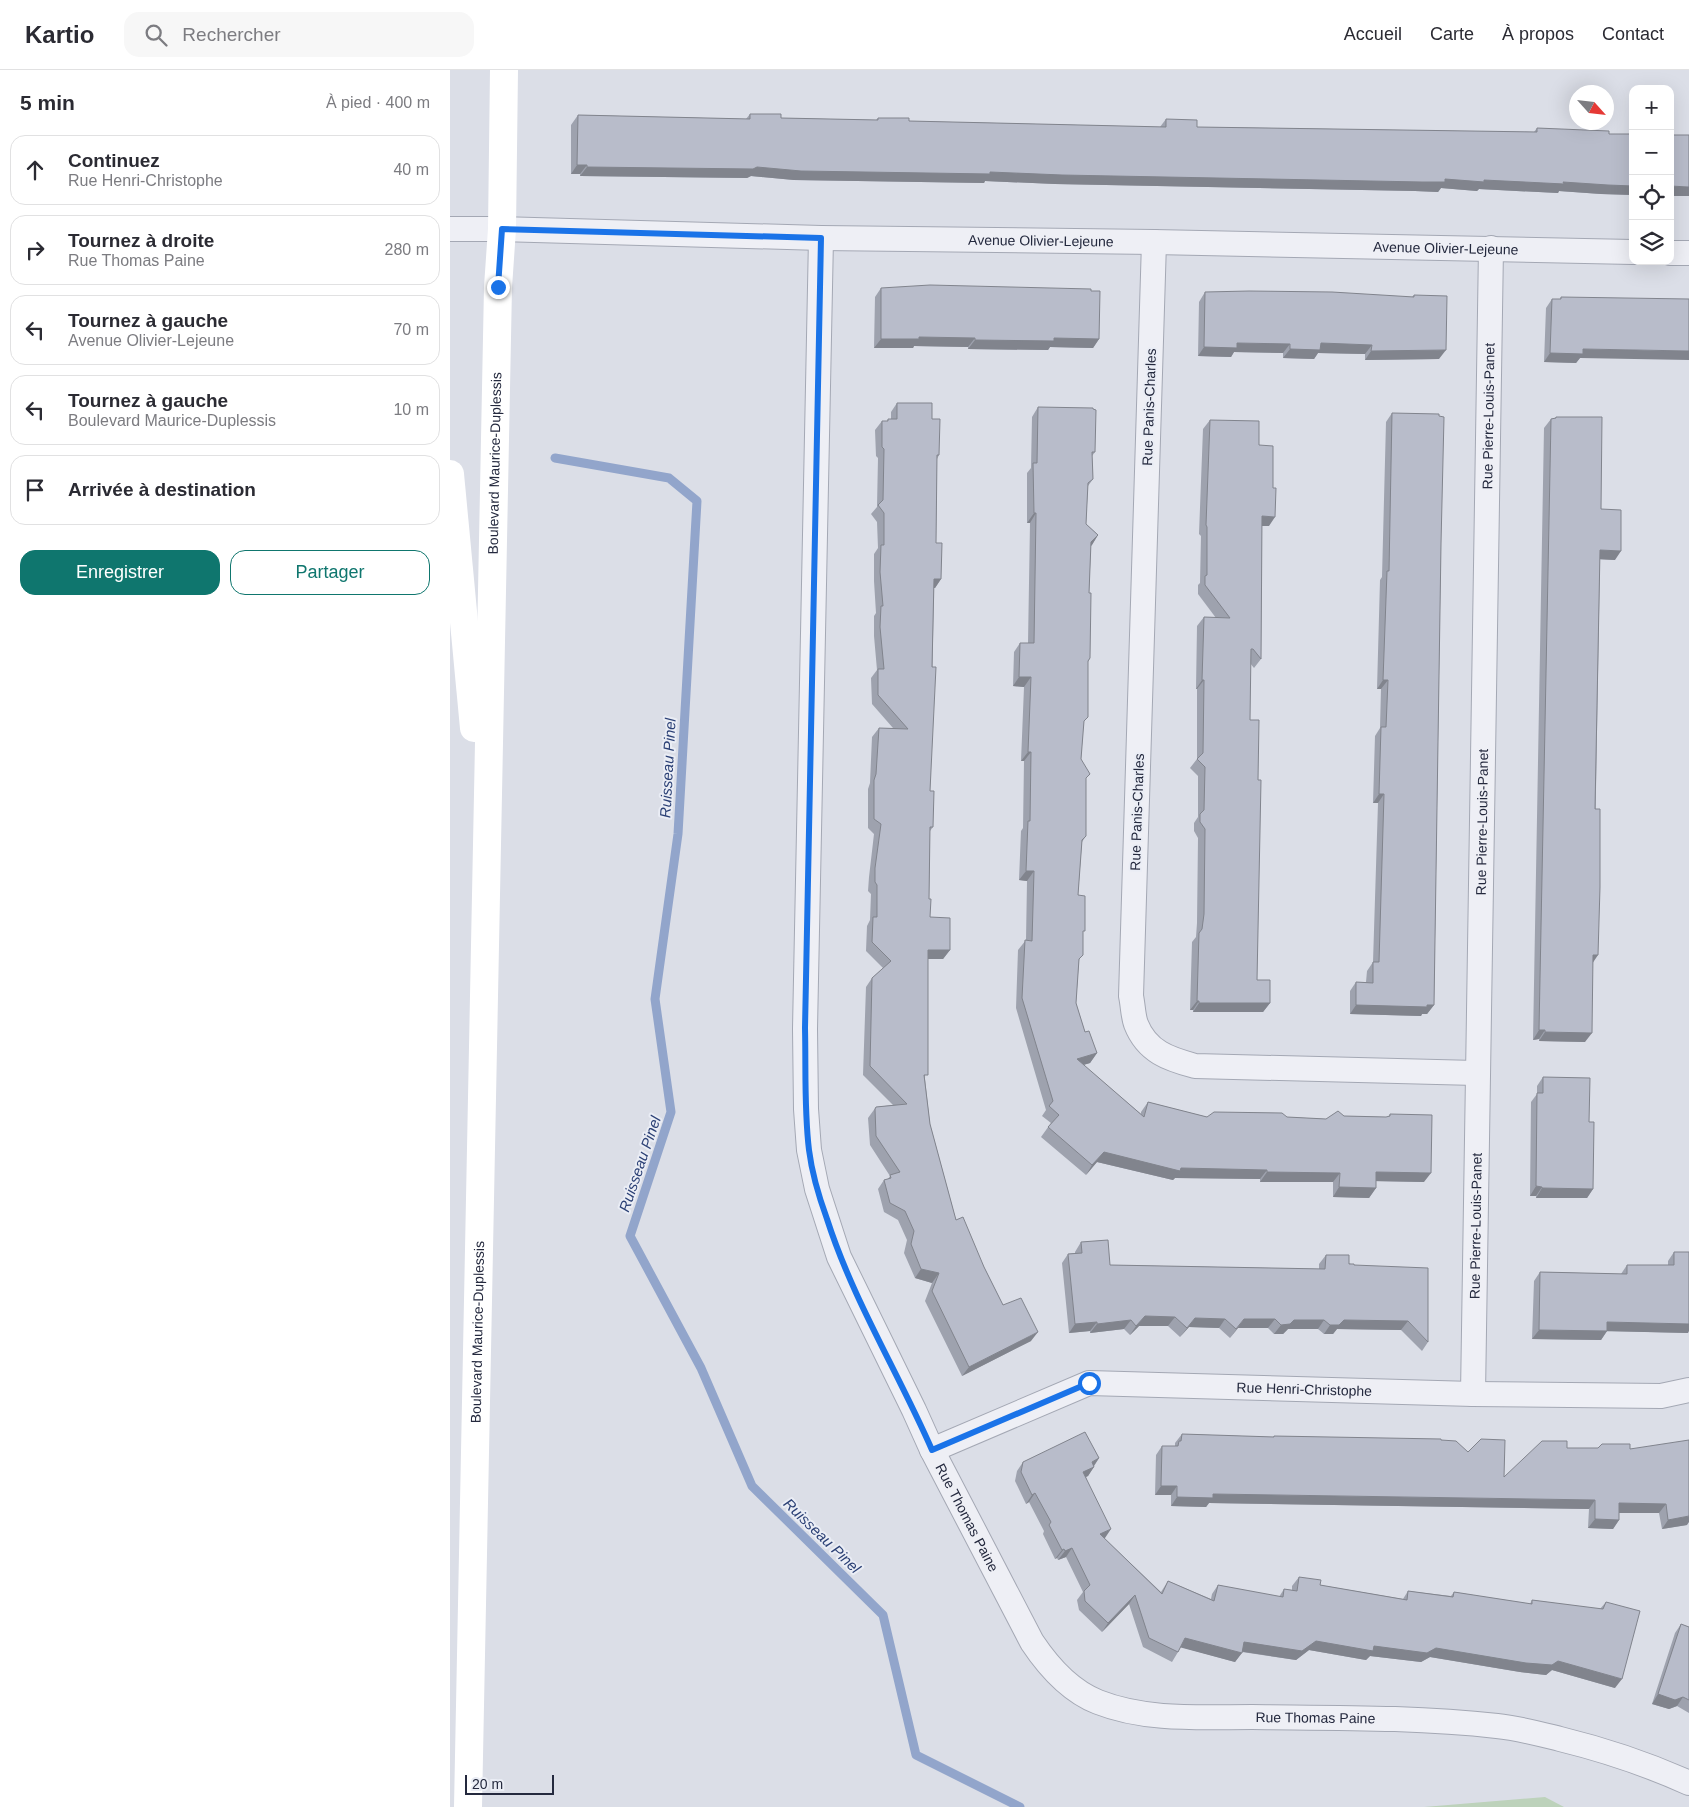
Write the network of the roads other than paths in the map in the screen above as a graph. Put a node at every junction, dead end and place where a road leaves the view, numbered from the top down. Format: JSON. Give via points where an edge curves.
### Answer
{"nodes":[{"id":1,"x":504,"y":70,"type":"edge"},
{"id":2,"x":450,"y":229,"type":"edge"},
{"id":3,"x":502,"y":229,"type":"junction"},
{"id":4,"x":821,"y":238,"type":"junction"},
{"id":5,"x":1154,"y":242,"type":"junction"},
{"id":6,"x":1491,"y":248,"type":"junction"},
{"id":7,"x":1629,"y":252,"type":"edge"},
{"id":8,"x":1674,"y":253,"type":"edge"},
{"id":9,"x":1689,"y":253,"type":"edge"},
{"id":10,"x":450,"y":474,"type":"edge"},
{"id":11,"x":487,"y":857,"type":"junction"},
{"id":12,"x":1476,"y":1072,"type":"junction"},
{"id":13,"x":1689,"y":1390,"type":"edge"},
{"id":14,"x":1473,"y":1394,"type":"junction"},
{"id":15,"x":932,"y":1450,"type":"junction"},
{"id":16,"x":1689,"y":1783,"type":"edge"},
{"id":17,"x":468,"y":1807,"type":"edge"}],
"edges":[{"from":1,"to":3,"type":"street","name":"Boulevard Maurice-Duplessis"},
{"from":2,"to":3,"type":"street","name":"Avenue Olivier-Lejeune"},
{"from":3,"to":4,"type":"street","name":"Avenue Olivier-Lejeune"},
{"from":3,"to":11,"type":"street","name":"Boulevard Maurice-Duplessis","via":[[498,287]]},
{"from":4,"to":5,"type":"street","name":"Avenue Olivier-Lejeune"},
{"from":4,"to":15,"type":"street","name":"Rue Thomas Paine","via":[[806,1019],[809,1150],[817,1189],[839,1257]]},
{"from":5,"to":6,"type":"street","name":"Avenue Olivier-Lejeune"},
{"from":5,"to":12,"type":"street","name":"Rue Panis-Charles","via":[[1131,996],[1136,1024],[1149,1046],[1171,1059],[1196,1066]]},
{"from":6,"to":7,"type":"street","name":"Avenue Olivier-Lejeune"},
{"from":6,"to":12,"type":"street","name":"Rue Pierre-Louis-Panet"},
{"from":8,"to":9,"type":"street"},
{"from":10,"to":11,"type":"street","name":"Boulevard Maurice-Duplessis"},
{"from":11,"to":17,"type":"street","name":"Boulevard Maurice-Duplessis"},
{"from":12,"to":14,"type":"street","name":"Rue Pierre-Louis-Panet"},
{"from":13,"to":14,"type":"street","name":"Rue Henri-Christophe","via":[[1661,1396]]},
{"from":14,"to":15,"type":"street","name":"Rue Henri-Christophe","via":[[1089,1383]]},
{"from":15,"to":16,"type":"street","name":"Rue Thomas Paine","via":[[1032,1642],[1060,1676],[1096,1701],[1140,1713],[1188,1716],[1500,1726],[1604,1750]]}]}
